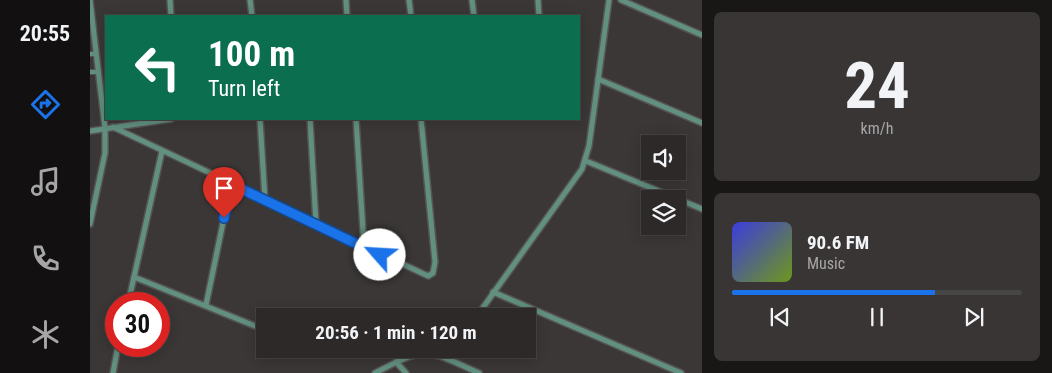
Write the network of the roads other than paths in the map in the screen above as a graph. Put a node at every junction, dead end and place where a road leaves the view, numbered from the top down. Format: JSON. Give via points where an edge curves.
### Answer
{"nodes":[{"id":1,"x":90,"y":0,"type":"edge"},
{"id":2,"x":170,"y":0,"type":"edge"},
{"id":3,"x":250,"y":0,"type":"edge"},
{"id":4,"x":346,"y":0,"type":"edge"},
{"id":5,"x":409,"y":0,"type":"edge"},
{"id":6,"x":472,"y":0,"type":"edge"},
{"id":7,"x":538,"y":0,"type":"edge"},
{"id":8,"x":609,"y":0,"type":"edge"},
{"id":9,"x":621,"y":0,"type":"edge"},
{"id":10,"x":172,"y":15,"type":"edge"},
{"id":11,"x":252,"y":15,"type":"edge"},
{"id":12,"x":347,"y":15,"type":"edge"},
{"id":13,"x":411,"y":15,"type":"edge"},
{"id":14,"x":474,"y":15,"type":"edge"},
{"id":15,"x":539,"y":15,"type":"edge"},
{"id":16,"x":702,"y":34,"type":"edge"},
{"id":17,"x":92,"y":47,"type":"edge"},
{"id":18,"x":93,"y":54,"type":"edge"},
{"id":19,"x":90,"y":72,"type":"edge"},
{"id":20,"x":97,"y":72,"type":"junction"},
{"id":21,"x":598,"y":79,"type":"junction"},
{"id":22,"x":164,"y":120,"type":"edge"},
{"id":23,"x":260,"y":120,"type":"edge"},
{"id":24,"x":310,"y":120,"type":"edge"},
{"id":25,"x":356,"y":120,"type":"edge"},
{"id":26,"x":422,"y":120,"type":"edge"},
{"id":27,"x":702,"y":123,"type":"edge"},
{"id":28,"x":113,"y":127,"type":"junction"},
{"id":29,"x":106,"y":128,"type":"junction"},
{"id":30,"x":90,"y":131,"type":"edge"},
{"id":31,"x":162,"y":151,"type":"junction"},
{"id":32,"x":586,"y":161,"type":"junction"},
{"id":33,"x":231,"y":184,"type":"junction"},
{"id":34,"x":265,"y":200,"type":"junction"},
{"id":35,"x":702,"y":209,"type":"edge"},
{"id":36,"x":90,"y":224,"type":"edge"},
{"id":37,"x":316,"y":224,"type":"junction"},
{"id":38,"x":364,"y":247,"type":"junction"},
{"id":39,"x":134,"y":277,"type":"junction"},
{"id":40,"x":131,"y":292,"type":"edge"},
{"id":41,"x":493,"y":292,"type":"junction"},
{"id":42,"x":206,"y":305,"type":"junction"},
{"id":43,"x":482,"y":308,"type":"edge"},
{"id":44,"x":256,"y":326,"type":"edge"},
{"id":45,"x":116,"y":357,"type":"edge"},
{"id":46,"x":450,"y":360,"type":"joint"},
{"id":47,"x":396,"y":362,"type":"junction"},
{"id":48,"x":112,"y":373,"type":"edge"},
{"id":49,"x":375,"y":373,"type":"edge"},
{"id":50,"x":406,"y":373,"type":"edge"},
{"id":51,"x":480,"y":373,"type":"edge"},
{"id":52,"x":681,"y":373,"type":"edge"}],
"edges":[{"from":1,"to":17,"type":"street"},
{"from":2,"to":10,"type":"street"},
{"from":3,"to":11,"type":"street"},
{"from":4,"to":12,"type":"street"},
{"from":5,"to":13,"type":"street"},
{"from":6,"to":14,"type":"street"},
{"from":7,"to":15,"type":"street"},
{"from":8,"to":21,"type":"street"},
{"from":9,"to":16,"type":"street"},
{"from":17,"to":18,"type":"street"},
{"from":18,"to":20,"type":"street"},
{"from":19,"to":20,"type":"lane"},
{"from":20,"to":29,"type":"street"},
{"from":21,"to":27,"type":"street"},
{"from":21,"to":32,"type":"street"},
{"from":22,"to":28,"type":"street"},
{"from":23,"to":34,"type":"street"},
{"from":24,"to":37,"type":"street"},
{"from":25,"to":38,"type":"street"},
{"from":26,"to":38,"type":"street","via":[[435,262],[433,273],[423,275]]},
{"from":28,"to":29,"type":"street"},
{"from":28,"to":31,"type":"street"},
{"from":29,"to":30,"type":"street"},
{"from":29,"to":36,"type":"street","via":[[105,153]]},
{"from":31,"to":33,"type":"street"},
{"from":31,"to":39,"type":"street"},
{"from":32,"to":35,"type":"street"},
{"from":32,"to":41,"type":"street"},
{"from":33,"to":34,"type":"street"},
{"from":33,"to":42,"type":"street"},
{"from":34,"to":37,"type":"street"},
{"from":37,"to":38,"type":"street"},
{"from":39,"to":40,"type":"street"},
{"from":39,"to":42,"type":"street"},
{"from":41,"to":43,"type":"street"},
{"from":41,"to":52,"type":"street"},
{"from":42,"to":44,"type":"street"},
{"from":45,"to":48,"type":"street"},
{"from":46,"to":47,"type":"street","via":[[424,352]]},
{"from":46,"to":51,"type":"street"},
{"from":47,"to":49,"type":"street"},
{"from":47,"to":50,"type":"street"}]}
